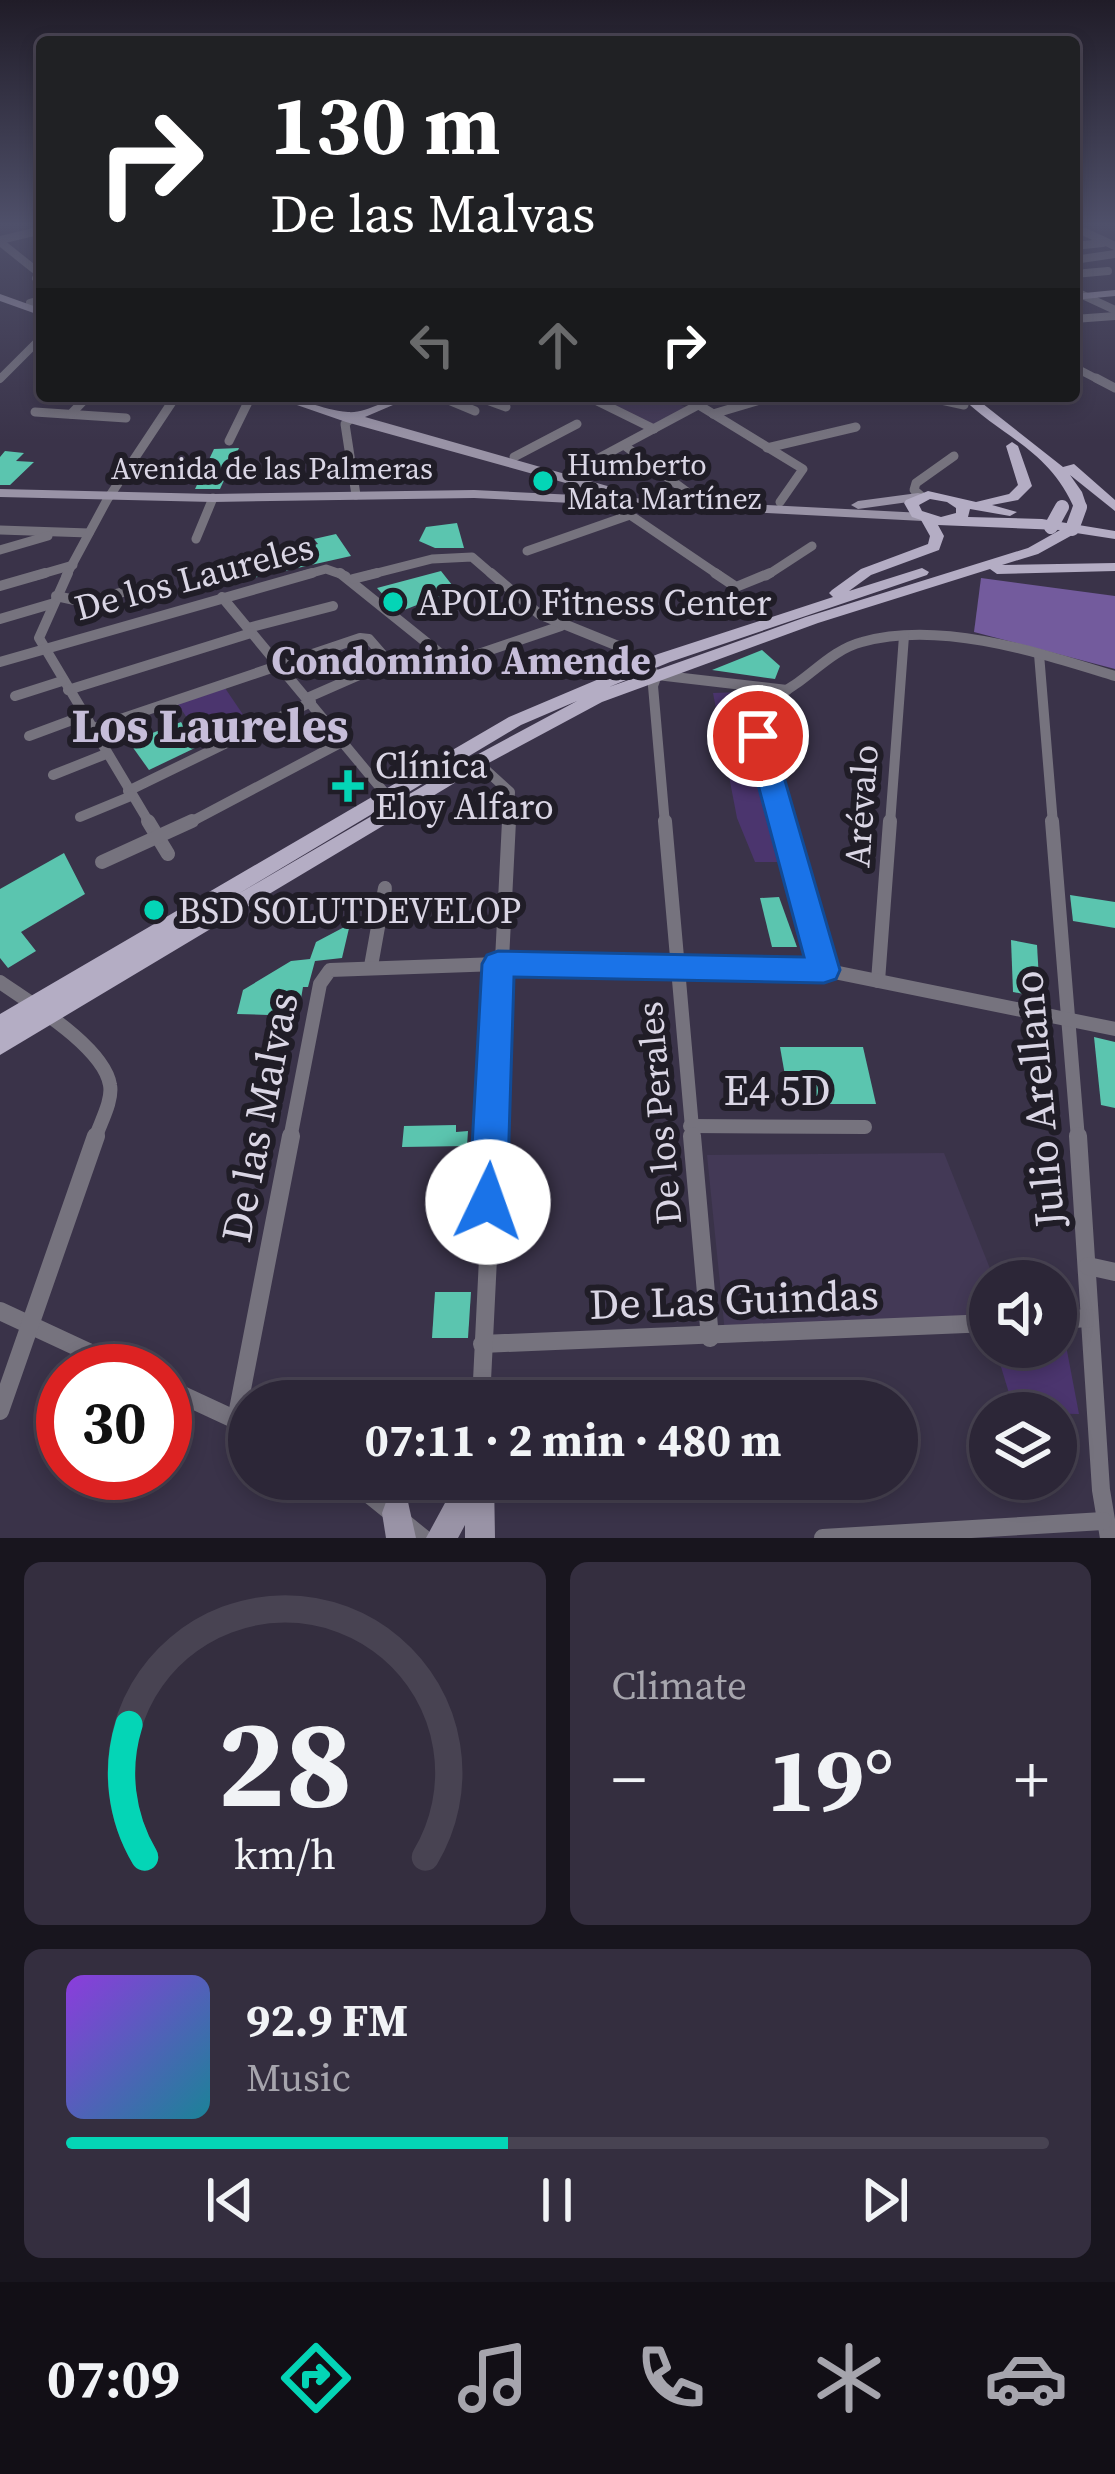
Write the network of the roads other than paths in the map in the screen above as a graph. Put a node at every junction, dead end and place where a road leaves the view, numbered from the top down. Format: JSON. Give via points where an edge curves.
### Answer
{"nodes":[{"id":1,"x":1083,"y":298,"type":"edge"},
{"id":2,"x":1115,"y":313,"type":"edge"},
{"id":3,"x":1080,"y":318,"type":"edge"},
{"id":4,"x":36,"y":344,"type":"edge"},
{"id":5,"x":1080,"y":370,"type":"edge"},
{"id":6,"x":0,"y":379,"type":"edge"},
{"id":7,"x":1115,"y":388,"type":"edge"},
{"id":8,"x":82,"y":402,"type":"edge"},
{"id":9,"x":172,"y":402,"type":"edge"},
{"id":10,"x":248,"y":402,"type":"edge"},
{"id":11,"x":299,"y":402,"type":"edge"},
{"id":12,"x":311,"y":402,"type":"edge"},
{"id":13,"x":393,"y":402,"type":"edge"},
{"id":14,"x":454,"y":402,"type":"edge"},
{"id":15,"x":494,"y":402,"type":"edge"},
{"id":16,"x":599,"y":402,"type":"edge"},
{"id":17,"x":693,"y":402,"type":"edge"},
{"id":18,"x":754,"y":402,"type":"edge"},
{"id":19,"x":965,"y":402,"type":"edge"},
{"id":20,"x":698,"y":405,"type":"junction"},
{"id":21,"x":506,"y":406,"type":"dead end"},
{"id":22,"x":476,"y":411,"type":"dead end"},
{"id":23,"x":35,"y":412,"type":"dead end"},
{"id":24,"x":71,"y":414,"type":"junction"},
{"id":25,"x":713,"y":415,"type":"junction"},
{"id":26,"x":126,"y":418,"type":"dead end"},
{"id":27,"x":354,"y":418,"type":"junction"},
{"id":28,"x":577,"y":424,"type":"dead end"},
{"id":29,"x":856,"y":427,"type":"dead end"},
{"id":30,"x":654,"y":429,"type":"junction"},
{"id":31,"x":1010,"y":438,"type":"junction"},
{"id":32,"x":229,"y":440,"type":"dead end"},
{"id":33,"x":625,"y":446,"type":"junction"},
{"id":34,"x":767,"y":448,"type":"junction"},
{"id":35,"x":954,"y":456,"type":"dead end"},
{"id":36,"x":514,"y":457,"type":"junction"},
{"id":37,"x":577,"y":484,"type":"junction"},
{"id":38,"x":0,"y":493,"type":"edge"},
{"id":39,"x":356,"y":495,"type":"junction"},
{"id":40,"x":109,"y":496,"type":"junction"},
{"id":41,"x":920,"y":496,"type":"junction"},
{"id":42,"x":544,"y":497,"type":"junction"},
{"id":43,"x":694,"y":497,"type":"junction"},
{"id":44,"x":213,"y":498,"type":"junction"},
{"id":45,"x":955,"y":501,"type":"junction"},
{"id":46,"x":780,"y":502,"type":"junction"},
{"id":47,"x":637,"y":504,"type":"junction"},
{"id":48,"x":1115,"y":507,"type":"edge"},
{"id":49,"x":925,"y":519,"type":"junction"},
{"id":50,"x":953,"y":521,"type":"junction"},
{"id":51,"x":0,"y":530,"type":"edge"},
{"id":52,"x":22,"y":531,"type":"junction"},
{"id":53,"x":1115,"y":531,"type":"edge"},
{"id":54,"x":61,"y":532,"type":"junction"},
{"id":55,"x":89,"y":533,"type":"junction"},
{"id":56,"x":196,"y":539,"type":"dead end"},
{"id":57,"x":18,"y":545,"type":"junction"},
{"id":58,"x":812,"y":547,"type":"dead end"},
{"id":59,"x":0,"y":550,"type":"edge"},
{"id":60,"x":527,"y":551,"type":"dead end"},
{"id":61,"x":73,"y":565,"type":"junction"},
{"id":62,"x":1115,"y":567,"type":"edge"},
{"id":63,"x":957,"y":574,"type":"junction"},
{"id":64,"x":353,"y":579,"type":"junction"},
{"id":65,"x":163,"y":582,"type":"dead end"},
{"id":66,"x":0,"y":586,"type":"edge"},
{"id":67,"x":222,"y":597,"type":"junction"},
{"id":68,"x":53,"y":600,"type":"junction"},
{"id":69,"x":829,"y":600,"type":"junction"},
{"id":70,"x":333,"y":605,"type":"dead end"},
{"id":71,"x":0,"y":619,"type":"edge"},
{"id":72,"x":560,"y":626,"type":"junction"},
{"id":73,"x":250,"y":630,"type":"junction"},
{"id":74,"x":904,"y":636,"type":"junction"},
{"id":75,"x":43,"y":650,"type":"junction"},
{"id":76,"x":1039,"y":654,"type":"junction"},
{"id":77,"x":0,"y":662,"type":"edge"},
{"id":78,"x":280,"y":666,"type":"junction"},
{"id":79,"x":651,"y":670,"type":"junction"},
{"id":80,"x":1115,"y":676,"type":"edge"},
{"id":81,"x":65,"y":686,"type":"junction"},
{"id":82,"x":788,"y":690,"type":"junction"},
{"id":83,"x":15,"y":696,"type":"dead end"},
{"id":84,"x":309,"y":700,"type":"junction"},
{"id":85,"x":83,"y":716,"type":"junction"},
{"id":86,"x":92,"y":729,"type":"junction"},
{"id":87,"x":29,"y":736,"type":"dead end"},
{"id":88,"x":342,"y":742,"type":"junction"},
{"id":89,"x":106,"y":754,"type":"junction"},
{"id":90,"x":477,"y":762,"type":"junction"},
{"id":91,"x":52,"y":776,"type":"dead end"},
{"id":92,"x":130,"y":794,"type":"junction"},
{"id":93,"x":393,"y":802,"type":"junction"},
{"id":94,"x":80,"y":817,"type":"dead end"},
{"id":95,"x":158,"y":839,"type":"junction"},
{"id":96,"x":168,"y":854,"type":"dead end"},
{"id":97,"x":102,"y":862,"type":"dead end"},
{"id":98,"x":385,"y":888,"type":"dead end"},
{"id":99,"x":498,"y":964,"type":"junction"},
{"id":100,"x":371,"y":966,"type":"junction"},
{"id":101,"x":675,"y":967,"type":"junction"},
{"id":102,"x":824,"y":970,"type":"junction"},
{"id":103,"x":878,"y":981,"type":"junction"},
{"id":104,"x":0,"y":982,"type":"edge"},
{"id":105,"x":40,"y":1012,"type":"junction"},
{"id":106,"x":1067,"y":1020,"type":"junction"},
{"id":107,"x":0,"y":1024,"type":"edge"},
{"id":108,"x":1115,"y":1029,"type":"edge"},
{"id":109,"x":0,"y":1045,"type":"edge"},
{"id":110,"x":690,"y":1126,"type":"junction"},
{"id":111,"x":865,"y":1127,"type":"dead end"},
{"id":112,"x":1088,"y":1266,"type":"junction"},
{"id":113,"x":1115,"y":1272,"type":"edge"},
{"id":114,"x":0,"y":1311,"type":"edge"},
{"id":115,"x":1077,"y":1318,"type":"edge"},
{"id":116,"x":1089,"y":1318,"type":"junction"},
{"id":117,"x":969,"y":1324,"type":"edge"},
{"id":118,"x":32,"y":1327,"type":"junction"},
{"id":119,"x":710,"y":1338,"type":"junction"},
{"id":120,"x":69,"y":1344,"type":"edge"},
{"id":121,"x":482,"y":1344,"type":"junction"},
{"id":122,"x":251,"y":1380,"type":"edge"},
{"id":123,"x":481,"y":1380,"type":"edge"},
{"id":124,"x":192,"y":1399,"type":"edge"},
{"id":125,"x":0,"y":1411,"type":"edge"},
{"id":126,"x":228,"y":1416,"type":"edge"},
{"id":127,"x":1108,"y":1493,"type":"edge"},
{"id":128,"x":372,"y":1500,"type":"edge"},
{"id":129,"x":464,"y":1500,"type":"edge"},
{"id":130,"x":477,"y":1500,"type":"edge"},
{"id":131,"x":399,"y":1526,"type":"edge"},
{"id":132,"x":1106,"y":1529,"type":"edge"},
{"id":133,"x":476,"y":1534,"type":"edge"},
{"id":134,"x":423,"y":1538,"type":"edge"},
{"id":135,"x":441,"y":1538,"type":"edge"},
{"id":136,"x":824,"y":1538,"type":"edge"}],
"edges":[{"from":1,"to":2,"type":"street"},
{"from":2,"to":3,"type":"street"},
{"from":4,"to":6,"type":"street"},
{"from":5,"to":7,"type":"street"},
{"from":8,"to":24,"type":"street"},
{"from":9,"to":40,"type":"street"},
{"from":10,"to":32,"type":"street"},
{"from":11,"to":27,"type":"main road"},
{"from":12,"to":27,"type":"main road"},
{"from":13,"to":27,"type":"main road"},
{"from":14,"to":22,"type":"street"},
{"from":15,"to":21,"type":"street"},
{"from":16,"to":30,"type":"street"},
{"from":17,"to":20,"type":"street"},
{"from":18,"to":25,"type":"street"},
{"from":19,"to":31,"type":"main road"},
{"from":20,"to":25,"type":"street"},
{"from":20,"to":30,"type":"street"},
{"from":23,"to":24,"type":"street"},
{"from":24,"to":26,"type":"street"},
{"from":25,"to":34,"type":"street"},
{"from":27,"to":36,"type":"main road"},
{"from":27,"to":37,"type":"main road"},
{"from":27,"to":39,"type":"street","via":[[345,424]]},
{"from":28,"to":36,"type":"street"},
{"from":29,"to":34,"type":"street"},
{"from":30,"to":33,"type":"street"},
{"from":31,"to":45,"type":"main road","via":[[1025,476],[1021,492]]},
{"from":31,"to":48,"type":"main road","via":[[1058,458]]},
{"from":31,"to":63,"type":"main road","bridge":true,"via":[[1068,480],[1080,507],[1072,529],[1033,551]]},
{"from":31,"to":69,"type":"main road","bridge":true,"via":[[1060,490],[1051,527],[1019,545]]},
{"from":33,"to":37,"type":"street"},
{"from":33,"to":43,"type":"street"},
{"from":34,"to":46,"type":"street","via":[[803,469]]},
{"from":35,"to":41,"type":"street","via":[[916,483]]},
{"from":36,"to":37,"type":"main road"},
{"from":37,"to":42,"type":"main road","name":"Avenida de las Palmeras"},
{"from":37,"to":47,"type":"main road","name":"Avenida de las Palmeras"},
{"from":37,"to":47,"type":"main road"},
{"from":38,"to":40,"type":"main road","name":"Avenida de las Palmeras"},
{"from":39,"to":42,"type":"main road","name":"Avenida de las Palmeras"},
{"from":39,"to":44,"type":"main road","name":"Avenida de las Palmeras"},
{"from":40,"to":44,"type":"main road","name":"Avenida de las Palmeras"},
{"from":40,"to":55,"type":"street"},
{"from":41,"to":45,"type":"main road","name":"Avenida de las Palmeras"},
{"from":41,"to":46,"type":"main road","name":"Avenida de las Palmeras","via":[[846,506]]},
{"from":41,"to":49,"type":"main road","via":[[911,506]]},
{"from":42,"to":47,"type":"main road","name":"Avenida de las Palmeras"},
{"from":43,"to":46,"type":"main road","name":"Avenida de las Palmeras"},
{"from":43,"to":47,"type":"main road","name":"Avenida de las Palmeras"},
{"from":44,"to":56,"type":"street"},
{"from":45,"to":50,"type":"main road","via":[[963,515]]},
{"from":45,"to":53,"type":"main road","name":"Avenida de las Palmeras","via":[[1081,518]]},
{"from":47,"to":49,"type":"main road","name":"Avenida de las Palmeras"},
{"from":47,"to":58,"type":"street","via":[[736,587],[755,586],[783,559]]},
{"from":47,"to":60,"type":"street"},
{"from":49,"to":50,"type":"main road","name":"Avenida de las Palmeras"},
{"from":49,"to":69,"type":"main road","via":[[937,536],[934,547],[866,572]]},
{"from":50,"to":53,"type":"main road","name":"Avenida de las Palmeras"},
{"from":51,"to":52,"type":"street"},
{"from":52,"to":54,"type":"street"},
{"from":52,"to":57,"type":"street"},
{"from":54,"to":55,"type":"street"},
{"from":54,"to":57,"type":"street"},
{"from":55,"to":61,"type":"street"},
{"from":57,"to":59,"type":"street"},
{"from":61,"to":66,"type":"street"},
{"from":61,"to":68,"type":"street"},
{"from":62,"to":63,"type":"main road"},
{"from":63,"to":79,"type":"main road"},
{"from":64,"to":67,"type":"street","name":"De los Laureles","via":[[322,570]]},
{"from":64,"to":72,"type":"street","name":"De los Laureles","via":[[472,557]]},
{"from":64,"to":72,"type":"street","via":[[452,663]]},
{"from":65,"to":68,"type":"street","via":[[84,602]]},
{"from":67,"to":73,"type":"street"},
{"from":67,"to":75,"type":"street","name":"De los Laureles"},
{"from":68,"to":71,"type":"street"},
{"from":68,"to":75,"type":"street","via":[[40,629]]},
{"from":69,"to":79,"type":"main road"},
{"from":70,"to":73,"type":"street"},
{"from":72,"to":79,"type":"street","via":[[613,644]]},
{"from":73,"to":78,"type":"street"},
{"from":73,"to":81,"type":"street"},
{"from":74,"to":76,"type":"street"},
{"from":74,"to":82,"type":"street","via":[[836,653]]},
{"from":74,"to":103,"type":"street","name":"Arévalo"},
{"from":75,"to":77,"type":"street","name":"De los Laureles"},
{"from":75,"to":81,"type":"street"},
{"from":76,"to":80,"type":"street"},
{"from":76,"to":106,"type":"street","name":"Julio Arellano"},
{"from":78,"to":84,"type":"street"},
{"from":78,"to":84,"type":"street","via":[[365,638],[389,662]]},
{"from":78,"to":86,"type":"street"},
{"from":79,"to":82,"type":"street"},
{"from":79,"to":90,"type":"main road"},
{"from":79,"to":93,"type":"main road","via":[[515,721]]},
{"from":79,"to":101,"type":"street","name":"De los Perales"},
{"from":81,"to":83,"type":"street"},
{"from":81,"to":85,"type":"street"},
{"from":82,"to":102,"type":"street","via":[[770,700],[756,725]]},
{"from":84,"to":88,"type":"street"},
{"from":84,"to":92,"type":"street"},
{"from":85,"to":86,"type":"street"},
{"from":85,"to":87,"type":"street"},
{"from":86,"to":89,"type":"street"},
{"from":88,"to":93,"type":"street"},
{"from":88,"to":95,"type":"street"},
{"from":89,"to":91,"type":"street"},
{"from":89,"to":92,"type":"street"},
{"from":90,"to":93,"type":"main road"},
{"from":90,"to":99,"type":"street","via":[[510,792]]},
{"from":92,"to":94,"type":"street"},
{"from":92,"to":95,"type":"street"},
{"from":93,"to":105,"type":"main road"},
{"from":95,"to":96,"type":"street"},
{"from":95,"to":97,"type":"street"},
{"from":98,"to":100,"type":"street"},
{"from":99,"to":100,"type":"street","name":"De las Malvas"},
{"from":99,"to":101,"type":"street","name":"De las Malvas"},
{"from":99,"to":121,"type":"street"},
{"from":100,"to":122,"type":"street","name":"De las Malvas","via":[[331,970],[320,984]]},
{"from":101,"to":102,"type":"street","name":"De las Malvas"},
{"from":101,"to":110,"type":"street","name":"De los Perales"},
{"from":102,"to":103,"type":"street","name":"De las Malvas"},
{"from":103,"to":106,"type":"street","name":"De las Malvas"},
{"from":104,"to":105,"type":"street"},
{"from":105,"to":107,"type":"main road"},
{"from":105,"to":109,"type":"main road"},
{"from":105,"to":118,"type":"street","via":[[105,1066],[112,1090]]},
{"from":106,"to":108,"type":"street","name":"De las Malvas"},
{"from":106,"to":112,"type":"street","name":"Julio Arellano"},
{"from":110,"to":111,"type":"street","name":"E4 5D"},
{"from":110,"to":119,"type":"street","name":"De los Perales"},
{"from":112,"to":113,"type":"street"},
{"from":112,"to":116,"type":"street","name":"Julio Arellano"},
{"from":114,"to":118,"type":"street"},
{"from":115,"to":116,"type":"street"},
{"from":116,"to":127,"type":"street","name":"Julio Arellano"},
{"from":117,"to":119,"type":"street","name":"De Las Guindas"},
{"from":118,"to":120,"type":"street"},
{"from":118,"to":125,"type":"street"},
{"from":119,"to":121,"type":"street","name":"De Las Guindas"},
{"from":121,"to":123,"type":"street"},
{"from":124,"to":126,"type":"street"},
{"from":127,"to":132,"type":"street","name":"Julio Arellano"},
{"from":128,"to":131,"type":"street"},
{"from":129,"to":135,"type":"main road"},
{"from":130,"to":133,"type":"main road"},
{"from":131,"to":134,"type":"street"},
{"from":132,"to":136,"type":"street"}]}
